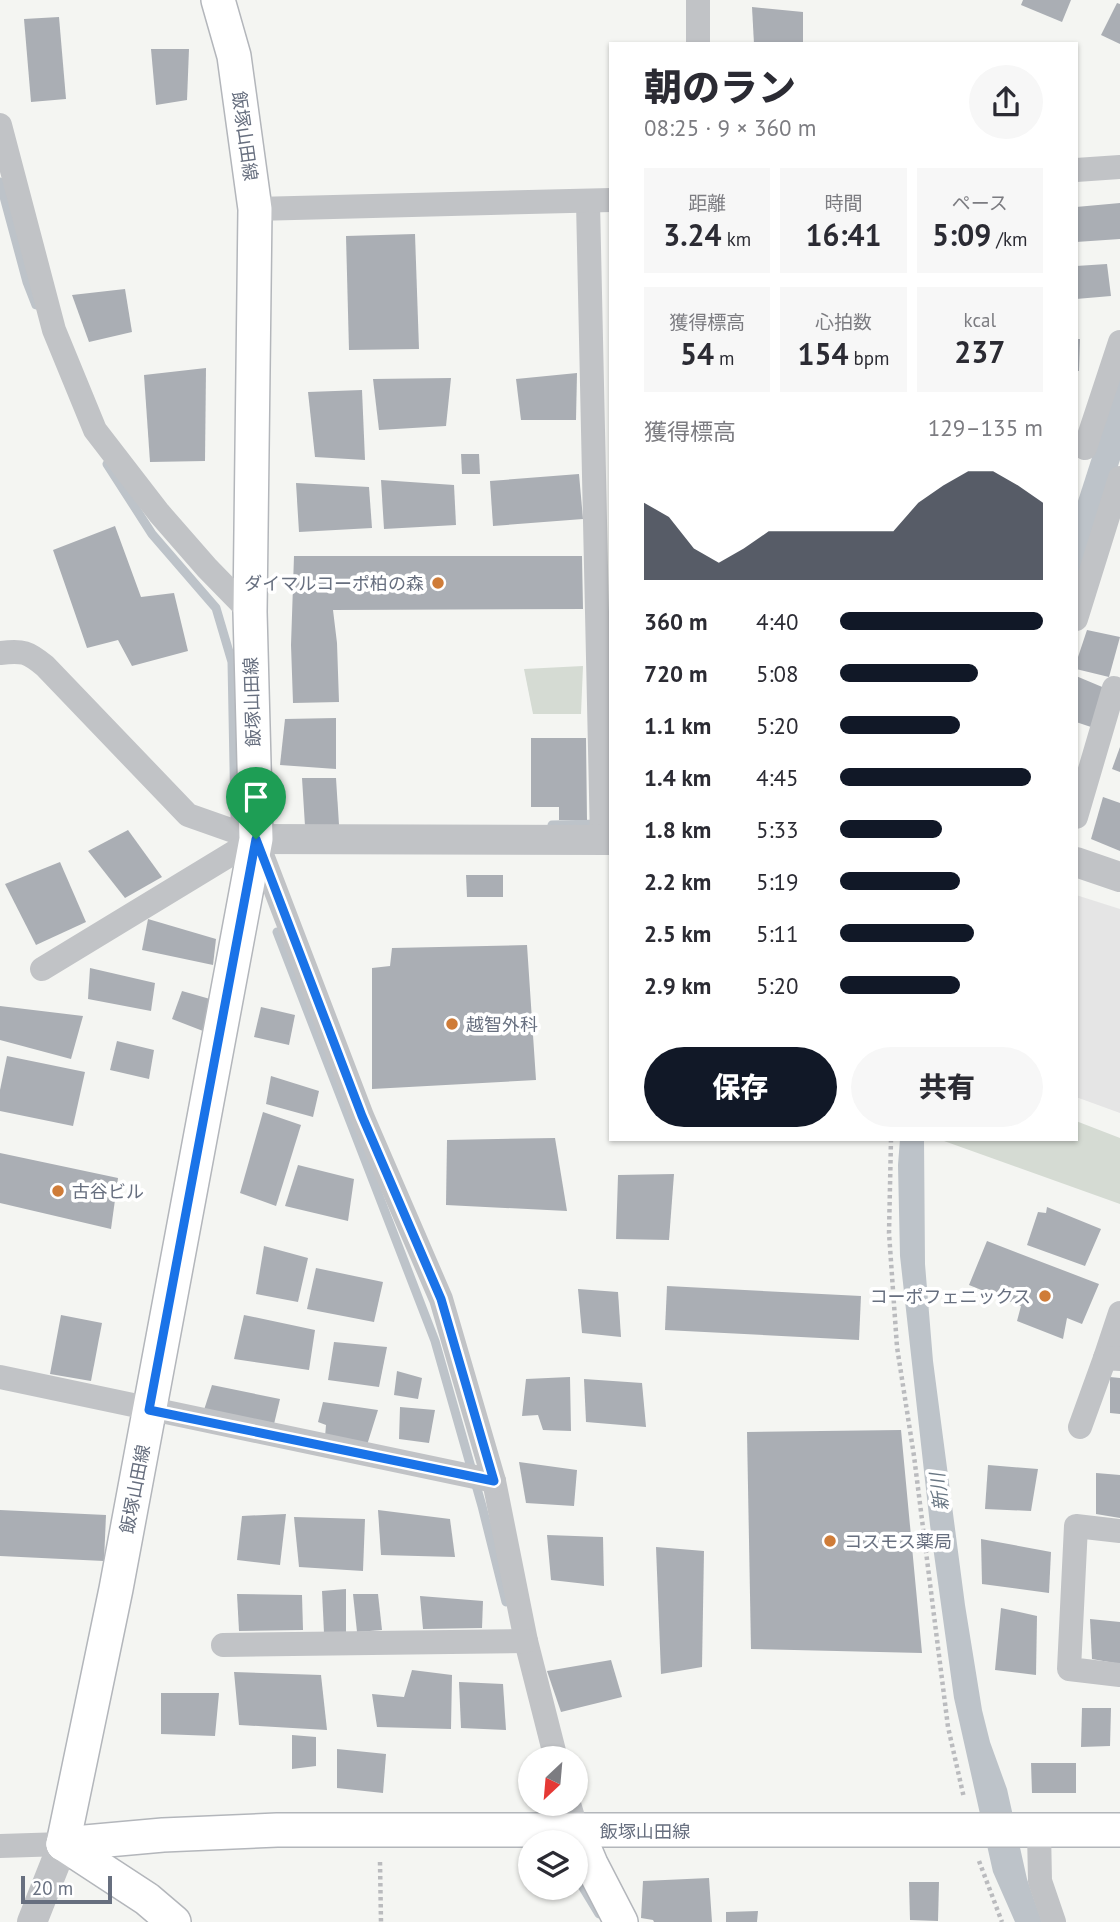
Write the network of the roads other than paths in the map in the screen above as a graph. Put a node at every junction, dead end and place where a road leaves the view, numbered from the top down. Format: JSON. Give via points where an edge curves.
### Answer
{"nodes":[{"id":1,"x":218,"y":0,"type":"edge"},
{"id":2,"x":698,"y":0,"type":"edge"},
{"id":3,"x":698,"y":42,"type":"edge"},
{"id":4,"x":0,"y":125,"type":"edge"},
{"id":5,"x":1120,"y":167,"type":"edge"},
{"id":6,"x":1078,"y":170,"type":"edge"},
{"id":7,"x":599,"y":201,"type":"edge"},
{"id":8,"x":255,"y":209,"type":"junction"},
{"id":9,"x":1120,"y":342,"type":"edge"},
{"id":10,"x":1085,"y":448,"type":"dead end"},
{"id":11,"x":1120,"y":478,"type":"edge"},
{"id":12,"x":250,"y":612,"type":"junction"},
{"id":13,"x":1078,"y":613,"type":"edge"},
{"id":14,"x":0,"y":653,"type":"edge"},
{"id":15,"x":1114,"y":688,"type":"dead end"},
{"id":16,"x":1078,"y":810,"type":"edge"},
{"id":17,"x":256,"y":839,"type":"junction"},
{"id":18,"x":606,"y":840,"type":"edge"},
{"id":19,"x":1078,"y":863,"type":"edge"},
{"id":20,"x":1120,"y":877,"type":"edge"},
{"id":21,"x":42,"y":970,"type":"dead end"},
{"id":22,"x":1120,"y":1313,"type":"edge"},
{"id":23,"x":1113,"y":1359,"type":"edge"},
{"id":24,"x":0,"y":1377,"type":"edge"},
{"id":25,"x":149,"y":1410,"type":"junction"},
{"id":26,"x":1080,"y":1427,"type":"dead end"},
{"id":27,"x":494,"y":1481,"type":"junction"},
{"id":28,"x":1120,"y":1531,"type":"edge"},
{"id":29,"x":513,"y":1641,"type":"junction"},
{"id":30,"x":223,"y":1645,"type":"dead end"},
{"id":31,"x":1120,"y":1675,"type":"edge"},
{"id":32,"x":551,"y":1746,"type":"edge"},
{"id":33,"x":573,"y":1818,"type":"edge"},
{"id":34,"x":1120,"y":1830,"type":"edge"},
{"id":35,"x":1030,"y":1831,"type":"junction"},
{"id":36,"x":63,"y":1844,"type":"junction"},
{"id":37,"x":0,"y":1846,"type":"edge"},
{"id":38,"x":32,"y":1922,"type":"edge"},
{"id":39,"x":174,"y":1922,"type":"edge"},
{"id":40,"x":621,"y":1922,"type":"edge"},
{"id":41,"x":1054,"y":1922,"type":"edge"}],
"edges":[{"from":1,"to":8,"type":"main road","name":"飯塚山田線","via":[[234,57]]},
{"from":2,"to":3,"type":"street"},
{"from":4,"to":12,"type":"street","via":[[54,330],[96,430],[159,513]]},
{"from":5,"to":6,"type":"street"},
{"from":7,"to":8,"type":"street"},
{"from":7,"to":18,"type":"street"},
{"from":8,"to":12,"type":"main road","name":"飯塚山田線"},
{"from":9,"to":10,"type":"street"},
{"from":11,"to":13,"type":"street"},
{"from":12,"to":17,"type":"main road","name":"飯塚山田線"},
{"from":14,"to":17,"type":"street","via":[[29,654],[45,666],[188,815]]},
{"from":15,"to":16,"type":"street"},
{"from":17,"to":18,"type":"street"},
{"from":17,"to":21,"type":"street"},
{"from":17,"to":25,"type":"main road","name":"飯塚山田線"},
{"from":17,"to":27,"type":"street","via":[[362,1116],[441,1299]]},
{"from":19,"to":20,"type":"street"},
{"from":22,"to":23,"type":"street"},
{"from":23,"to":26,"type":"street"},
{"from":24,"to":25,"type":"street"},
{"from":25,"to":27,"type":"street"},
{"from":25,"to":36,"type":"main road","name":"飯塚山田線"},
{"from":27,"to":29,"type":"street"},
{"from":28,"to":31,"type":"street","via":[[1076,1526],[1069,1670]]},
{"from":29,"to":30,"type":"street"},
{"from":29,"to":32,"type":"street"},
{"from":33,"to":35,"type":"main road","name":"飯塚山田線"},
{"from":33,"to":36,"type":"main road","name":"飯塚山田線","via":[[381,1830],[163,1835]]},
{"from":33,"to":40,"type":"main road"},
{"from":34,"to":35,"type":"main road","name":"飯塚山田線"},
{"from":35,"to":41,"type":"street"},
{"from":36,"to":37,"type":"street"},
{"from":36,"to":38,"type":"street"},
{"from":36,"to":39,"type":"main road"}]}
